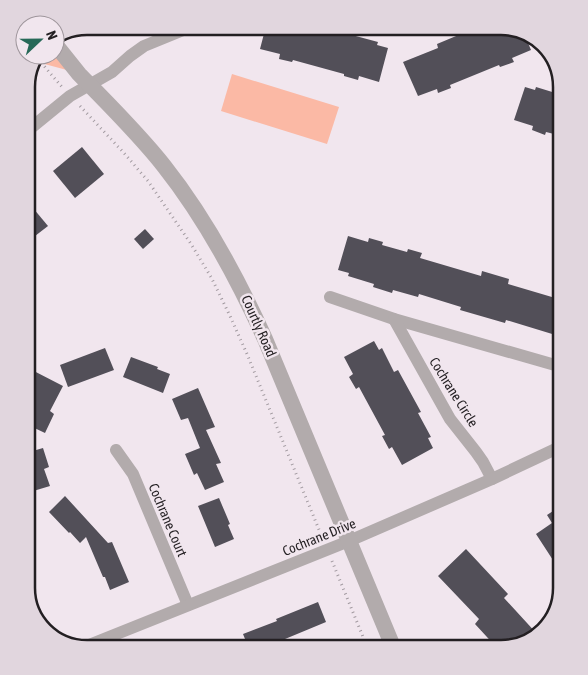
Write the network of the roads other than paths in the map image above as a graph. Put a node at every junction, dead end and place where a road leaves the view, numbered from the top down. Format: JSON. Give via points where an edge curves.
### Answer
{"nodes":[{"id":1,"x":171,"y":35,"type":"edge"},
{"id":2,"x":65,"y":57,"type":"edge"},
{"id":3,"x":90,"y":84,"type":"junction"},
{"id":4,"x":35,"y":125,"type":"edge"},
{"id":5,"x":330,"y":297,"type":"dead end"},
{"id":6,"x":394,"y":318,"type":"junction"},
{"id":7,"x":553,"y":364,"type":"edge"},
{"id":8,"x":116,"y":450,"type":"dead end"},
{"id":9,"x":553,"y":450,"type":"edge"},
{"id":10,"x":492,"y":479,"type":"junction"},
{"id":11,"x":349,"y":541,"type":"junction"},
{"id":12,"x":188,"y":604,"type":"junction"},
{"id":13,"x":101,"y":640,"type":"edge"},
{"id":14,"x":390,"y":640,"type":"edge"}],
"edges":[{"from":1,"to":3,"type":"street","via":[[144,46],[112,72]]},
{"from":2,"to":3,"type":"street","name":"Courtly Road"},
{"from":3,"to":4,"type":"street"},
{"from":3,"to":11,"type":"street","name":"Courtly Road","via":[[164,166],[209,229],[230,266],[265,339]]},
{"from":5,"to":6,"type":"street"},
{"from":6,"to":7,"type":"street"},
{"from":6,"to":10,"type":"street","name":"Cochrane Circle","via":[[450,419]]},
{"from":8,"to":12,"type":"street","name":"Cochrane Court","via":[[133,474]]},
{"from":9,"to":10,"type":"street","name":"Cochrane Drive"},
{"from":10,"to":11,"type":"street","name":"Cochrane Drive"},
{"from":11,"to":12,"type":"street","name":"Cochrane Drive"},
{"from":11,"to":14,"type":"street","name":"Courtly Road"},
{"from":12,"to":13,"type":"street","name":"Cochrane Drive"}]}
